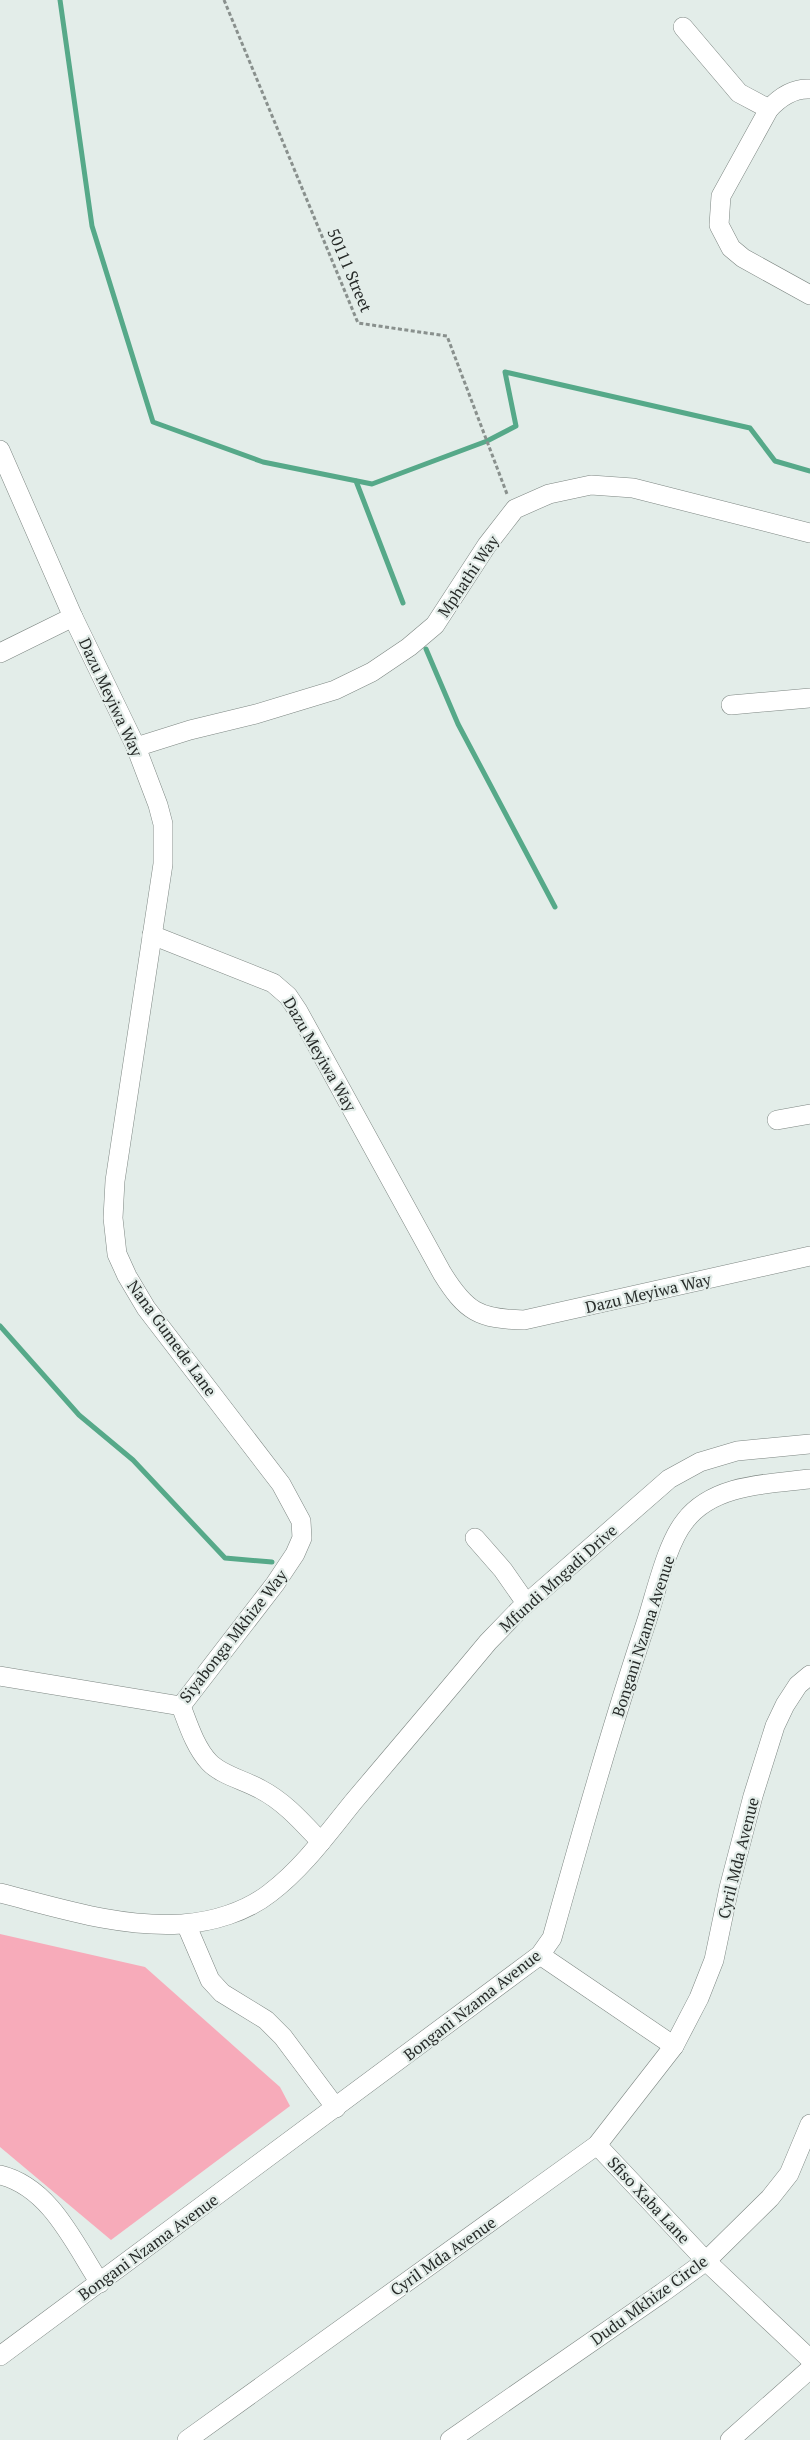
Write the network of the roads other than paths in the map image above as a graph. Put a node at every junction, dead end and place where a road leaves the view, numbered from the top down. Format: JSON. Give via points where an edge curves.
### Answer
{"nodes":[{"id":1,"x":683,"y":27,"type":"dead end"},
{"id":2,"x":810,"y":89,"type":"edge"},
{"id":3,"x":769,"y":109,"type":"junction"},
{"id":4,"x":810,"y":295,"type":"edge"},
{"id":5,"x":0,"y":450,"type":"edge"},
{"id":6,"x":810,"y":533,"type":"edge"},
{"id":7,"x":73,"y":616,"type":"junction"},
{"id":8,"x":0,"y":652,"type":"edge"},
{"id":9,"x":810,"y":698,"type":"edge"},
{"id":10,"x":731,"y":705,"type":"dead end"},
{"id":11,"x":136,"y":747,"type":"junction"},
{"id":12,"x":152,"y":935,"type":"junction"},
{"id":13,"x":810,"y":1114,"type":"edge"},
{"id":14,"x":777,"y":1120,"type":"dead end"},
{"id":15,"x":810,"y":1256,"type":"edge"},
{"id":16,"x":810,"y":1444,"type":"edge"},
{"id":17,"x":810,"y":1479,"type":"edge"},
{"id":18,"x":302,"y":1538,"type":"joint"},
{"id":19,"x":476,"y":1538,"type":"dead end"},
{"id":20,"x":526,"y":1603,"type":"junction"},
{"id":21,"x":810,"y":1675,"type":"edge"},
{"id":22,"x":0,"y":1676,"type":"edge"},
{"id":23,"x":181,"y":1706,"type":"junction"},
{"id":24,"x":321,"y":1842,"type":"junction"},
{"id":25,"x":0,"y":1893,"type":"edge"},
{"id":26,"x":186,"y":1924,"type":"junction"},
{"id":27,"x":540,"y":1955,"type":"junction"},
{"id":28,"x":674,"y":2046,"type":"junction"},
{"id":29,"x":336,"y":2108,"type":"junction"},
{"id":30,"x":810,"y":2124,"type":"edge"},
{"id":31,"x":597,"y":2145,"type":"junction"},
{"id":32,"x":0,"y":2175,"type":"edge"},
{"id":33,"x":706,"y":2260,"type":"junction"},
{"id":34,"x":100,"y":2282,"type":"junction"},
{"id":35,"x":0,"y":2356,"type":"edge"},
{"id":36,"x":810,"y":2359,"type":"edge"},
{"id":37,"x":810,"y":2369,"type":"edge"},
{"id":38,"x":187,"y":2440,"type":"edge"},
{"id":39,"x":450,"y":2440,"type":"edge"},
{"id":40,"x":730,"y":2440,"type":"edge"}],
"edges":[{"from":1,"to":3,"type":"street","via":[[740,93]]},
{"from":2,"to":3,"type":"street","via":[[793,91],[778,99]]},
{"from":3,"to":4,"type":"street","via":[[721,196],[719,225],[731,248],[742,258]]},
{"from":5,"to":7,"type":"street","name":"Dazu Meyiwa Way"},
{"from":6,"to":11,"type":"street","name":"Mphathi Way","via":[[633,488],[591,485],[549,494],[514,510],[487,544],[434,625],[372,672],[334,690]]},
{"from":7,"to":8,"type":"street"},
{"from":7,"to":11,"type":"street","name":"Dazu Meyiwa Way"},
{"from":9,"to":10,"type":"street"},
{"from":11,"to":12,"type":"street","name":"Dazu Meyiwa Way","via":[[158,805],[164,842]]},
{"from":12,"to":15,"type":"street","name":"Dazu Meyiwa Way","via":[[252,973],[288,996],[442,1273],[454,1293],[473,1311],[497,1319],[524,1320]]},
{"from":12,"to":18,"type":"street","name":"Nana Gumede Lane","via":[[115,1181],[113,1218],[117,1254],[146,1308],[292,1501],[301,1521]]},
{"from":13,"to":14,"type":"street"},
{"from":16,"to":20,"type":"street","name":"Mfundi Mngadi Drive","via":[[737,1452],[700,1462],[669,1479]]},
{"from":17,"to":27,"type":"street","name":"Bongani Nzama Avenue","via":[[752,1486],[723,1494],[701,1506],[684,1521],[672,1545],[624,1689],[552,1938]]},
{"from":18,"to":23,"type":"street","name":"Siyabonga Mkhize Way","via":[[275,1584]]},
{"from":19,"to":20,"type":"street"},
{"from":20,"to":24,"type":"street","name":"Mfundi Mngadi Drive","via":[[488,1642]]},
{"from":21,"to":28,"type":"street","name":"Cyril Mda Avenue","via":[[798,1685],[775,1726],[729,1888],[714,1960]]},
{"from":22,"to":23,"type":"street","name":"Siyabonga Mkhize Way"},
{"from":23,"to":24,"type":"street","via":[[209,1762],[283,1804]]},
{"from":24,"to":26,"type":"street","name":"Mfundi Mngadi Drive","via":[[269,1894],[243,1909]]},
{"from":25,"to":26,"type":"street","name":"Mfundi Mngadi Drive","via":[[93,1916],[144,1924]]},
{"from":26,"to":29,"type":"street","via":[[210,1980],[222,1993],[266,2020],[283,2037]]},
{"from":27,"to":28,"type":"street"},
{"from":27,"to":29,"type":"street","name":"Bongani Nzama Avenue"},
{"from":28,"to":31,"type":"street","name":"Cyril Mda Avenue"},
{"from":29,"to":34,"type":"street","name":"Bongani Nzama Avenue"},
{"from":30,"to":33,"type":"street","name":"Dudu Mkhize Circle","via":[[789,2174],[770,2198]]},
{"from":31,"to":33,"type":"street","name":"Sfiso Xaba Lane"},
{"from":31,"to":38,"type":"street","name":"Cyril Mda Avenue"},
{"from":32,"to":34,"type":"street","via":[[24,2184],[40,2196]]},
{"from":33,"to":36,"type":"street","name":"Sfiso Xaba Lane"},
{"from":33,"to":39,"type":"street","name":"Dudu Mkhize Circle"},
{"from":34,"to":35,"type":"street","name":"Bongani Nzama Avenue"},
{"from":37,"to":40,"type":"street"}]}
